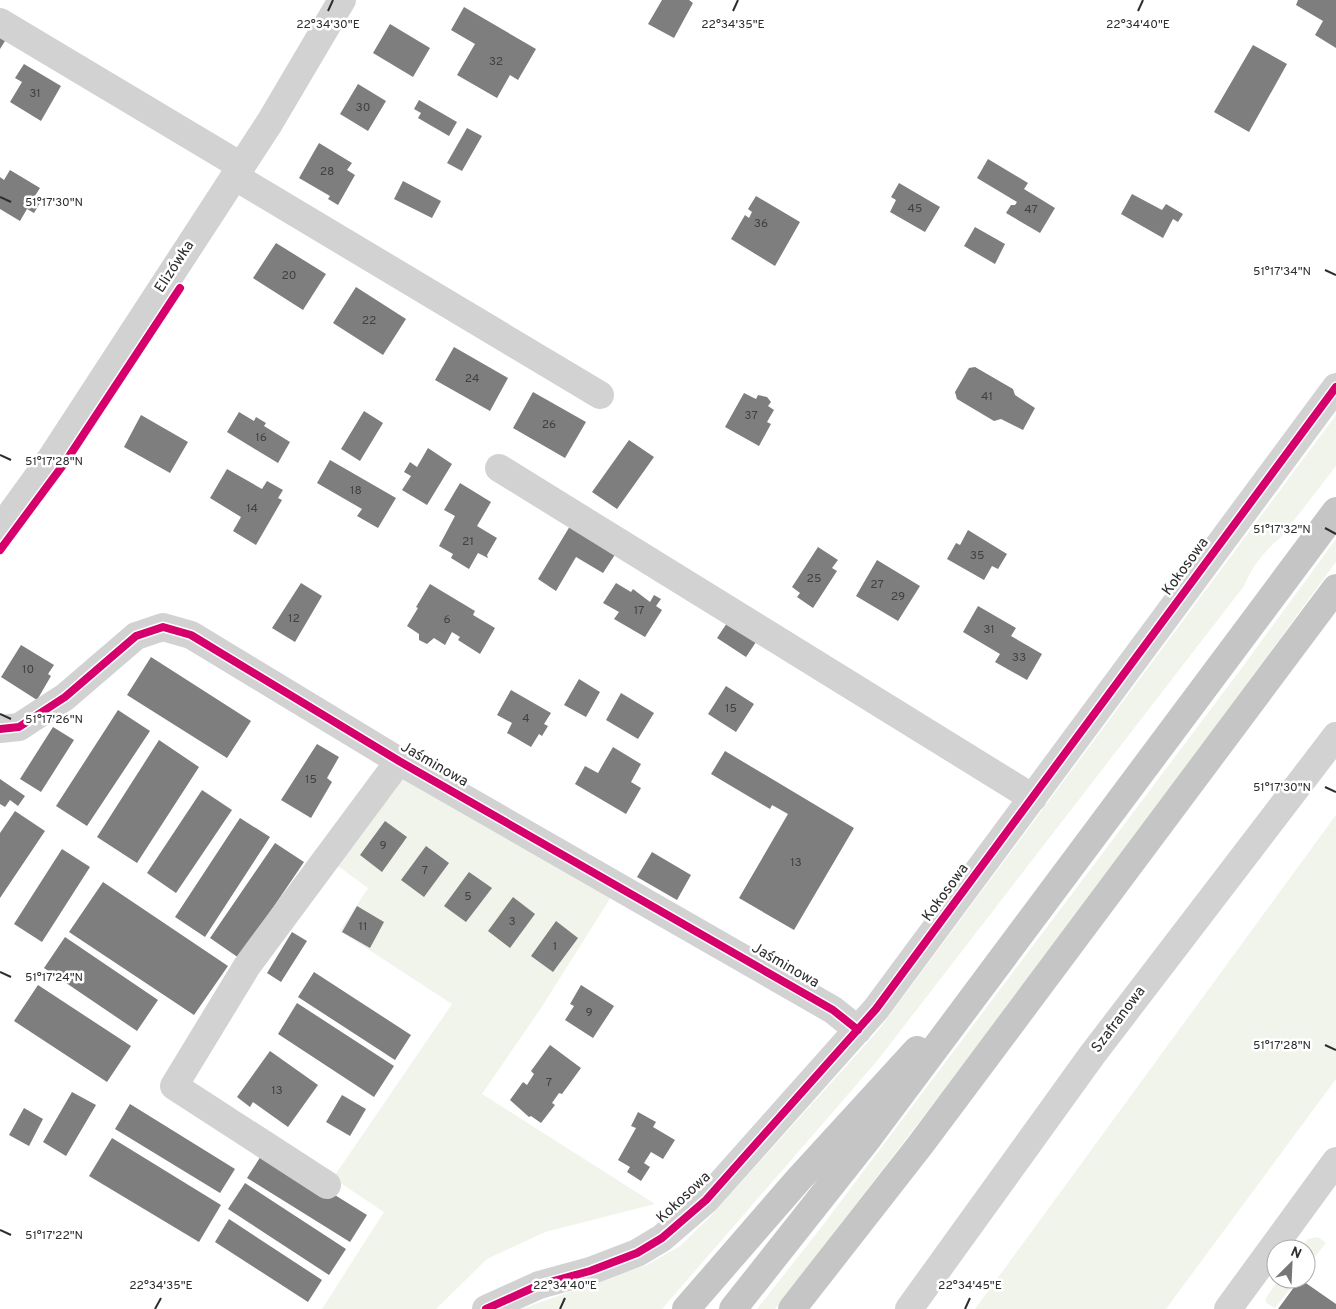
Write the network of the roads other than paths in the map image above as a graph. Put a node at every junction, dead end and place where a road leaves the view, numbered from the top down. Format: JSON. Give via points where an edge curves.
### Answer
{"nodes":[{"id":1,"x":331,"y":4,"type":"edge"},
{"id":2,"x":0,"y":22,"type":"edge"},
{"id":3,"x":238,"y":171,"type":"junction"},
{"id":4,"x":1336,"y":387,"type":"edge"},
{"id":5,"x":600,"y":395,"type":"dead end"},
{"id":6,"x":499,"y":468,"type":"dead end"},
{"id":7,"x":1336,"y":511,"type":"edge"},
{"id":8,"x":0,"y":530,"type":"edge"},
{"id":9,"x":1336,"y":588,"type":"edge"},
{"id":10,"x":0,"y":729,"type":"edge"},
{"id":11,"x":1336,"y":736,"type":"edge"},
{"id":12,"x":399,"y":761,"type":"junction"},
{"id":13,"x":1033,"y":798,"type":"junction"},
{"id":14,"x":970,"y":1003,"type":"junction"},
{"id":15,"x":858,"y":1030,"type":"junction"},
{"id":16,"x":1334,"y":1169,"type":"edge"},
{"id":17,"x":327,"y":1185,"type":"dead end"},
{"id":18,"x":486,"y":1309,"type":"edge"},
{"id":19,"x":686,"y":1309,"type":"edge"},
{"id":20,"x":733,"y":1309,"type":"edge"},
{"id":21,"x":792,"y":1309,"type":"edge"},
{"id":22,"x":909,"y":1309,"type":"edge"},
{"id":23,"x":1228,"y":1309,"type":"edge"}],
"edges":[{"from":1,"to":3,"type":"street","name":"Elizówka","via":[[270,122]]},
{"from":2,"to":3,"type":"street"},
{"from":3,"to":5,"type":"street"},
{"from":3,"to":8,"type":"street","name":"Elizówka","via":[[52,457]]},
{"from":4,"to":13,"type":"street","name":"Kokosowa"},
{"from":6,"to":13,"type":"street"},
{"from":7,"to":14,"type":"main road"},
{"from":9,"to":21,"type":"main road","via":[[922,1144]]},
{"from":10,"to":12,"type":"street","name":"Jaśminowa","via":[[19,726],[65,697],[136,636],[163,627],[191,635]]},
{"from":11,"to":22,"type":"street","name":"Szafranowa","via":[[1092,1055]]},
{"from":12,"to":15,"type":"street","name":"Jaśminowa","via":[[833,1010]]},
{"from":12,"to":17,"type":"street","via":[[247,966],[174,1086]]},
{"from":13,"to":15,"type":"street","name":"Kokosowa"},
{"from":14,"to":19,"type":"main road","via":[[906,1060]]},
{"from":14,"to":20,"type":"main road"},
{"from":15,"to":18,"type":"street","name":"Kokosowa","via":[[706,1200],[662,1238],[623,1258],[539,1285]]},
{"from":16,"to":23,"type":"street"}]}
